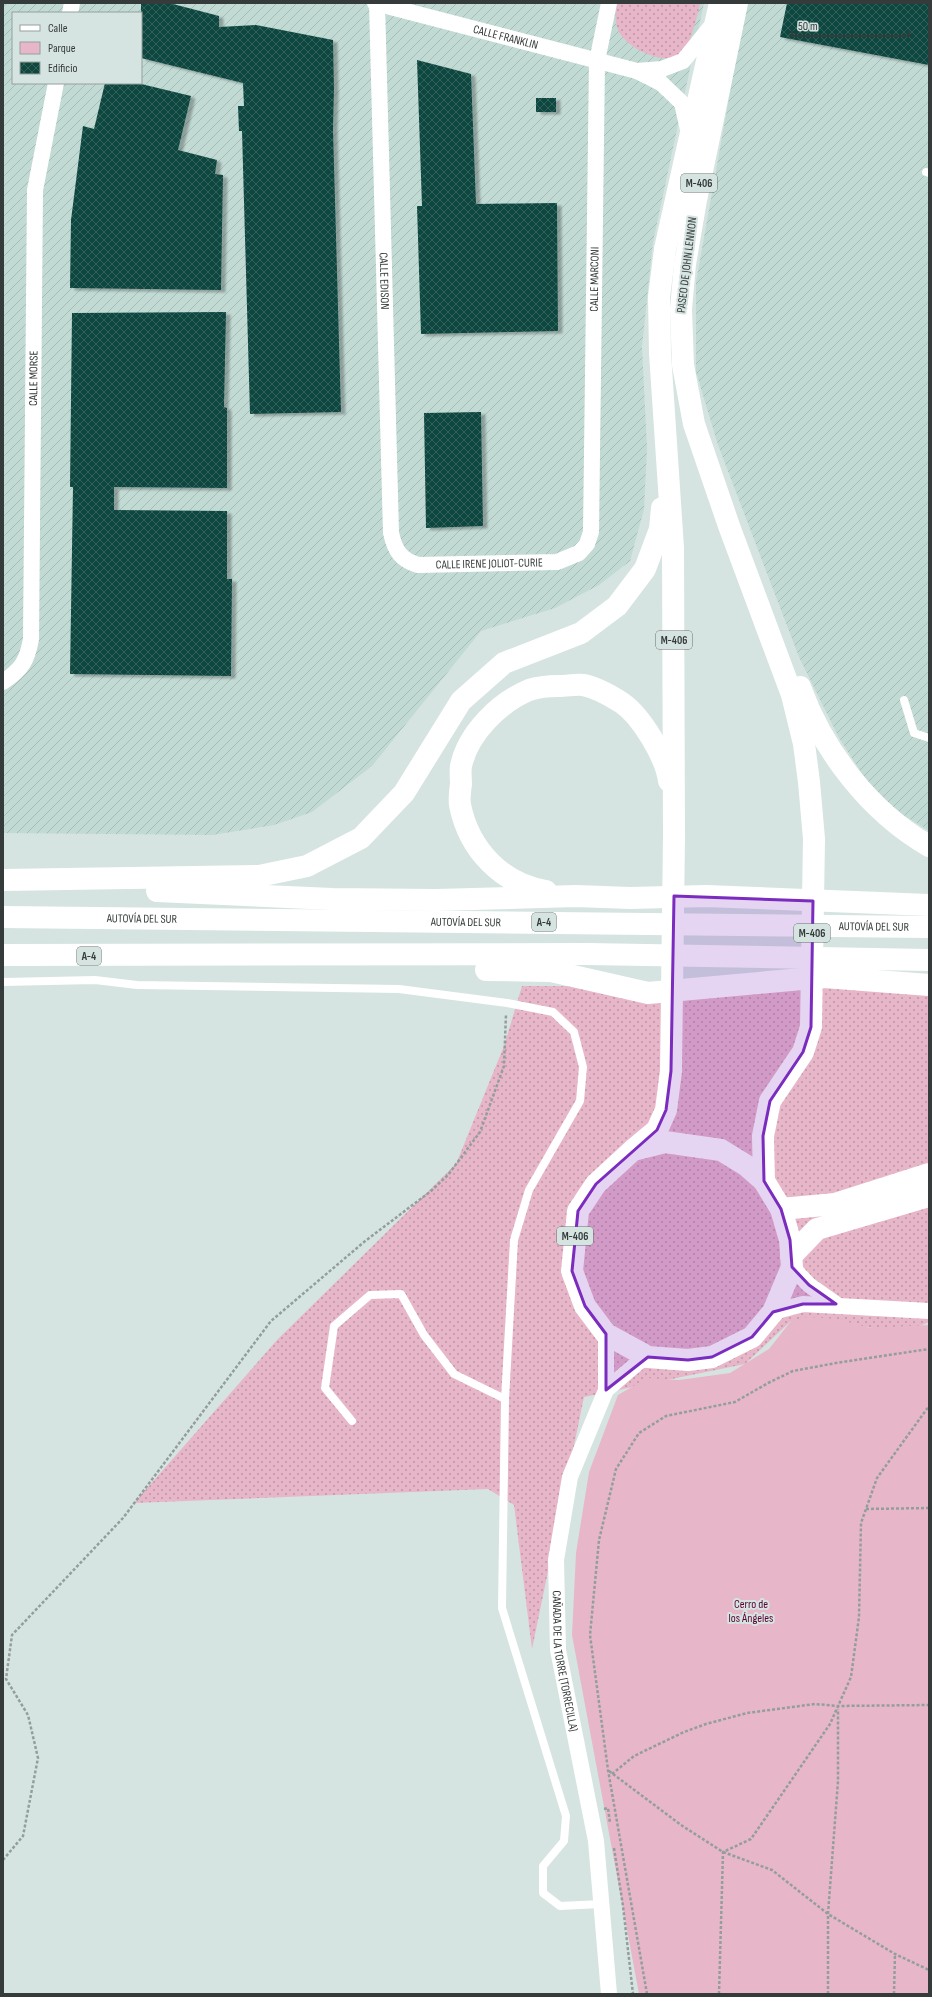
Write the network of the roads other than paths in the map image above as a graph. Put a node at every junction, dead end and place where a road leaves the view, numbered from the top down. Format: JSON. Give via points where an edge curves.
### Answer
{"nodes":[{"id":1,"x":376,"y":3,"type":"edge"},
{"id":2,"x":609,"y":3,"type":"edge"},
{"id":3,"x":737,"y":3,"type":"edge"},
{"id":4,"x":719,"y":11,"type":"edge"},
{"id":5,"x":597,"y":61,"type":"junction"},
{"id":6,"x":637,"y":71,"type":"junction"},
{"id":7,"x":56,"y":84,"type":"edge"},
{"id":8,"x":690,"y":138,"type":"junction"},
{"id":9,"x":667,"y":445,"type":"junction"},
{"id":10,"x":729,"y":526,"type":"junction"},
{"id":11,"x":579,"y":553,"type":"joint"},
{"id":12,"x":400,"y":556,"type":"joint"},
{"id":13,"x":3,"y":682,"type":"edge"},
{"id":14,"x":904,"y":700,"type":"dead end"},
{"id":15,"x":929,"y":738,"type":"edge"},
{"id":16,"x":674,"y":836,"type":"junction"},
{"id":17,"x":929,"y":846,"type":"edge"},
{"id":18,"x":3,"y":880,"type":"edge"},
{"id":19,"x":43,"y":880,"type":"junction"},
{"id":20,"x":576,"y":896,"type":"junction"},
{"id":21,"x":929,"y":905,"type":"edge"},
{"id":22,"x":3,"y":917,"type":"edge"},
{"id":23,"x":929,"y":927,"type":"edge"},
{"id":24,"x":3,"y":955,"type":"edge"},
{"id":25,"x":176,"y":956,"type":"junction"},
{"id":26,"x":929,"y":960,"type":"edge"},
{"id":27,"x":3,"y":982,"type":"edge"},
{"id":28,"x":929,"y":985,"type":"edge"},
{"id":29,"x":634,"y":1150,"type":"junction"},
{"id":30,"x":929,"y":1174,"type":"edge"},
{"id":31,"x":764,"y":1181,"type":"junction"},
{"id":32,"x":929,"y":1196,"type":"edge"},
{"id":33,"x":781,"y":1209,"type":"junction"},
{"id":34,"x":792,"y":1262,"type":"junction"},
{"id":35,"x":836,"y":1304,"type":"junction"},
{"id":36,"x":929,"y":1311,"type":"edge"},
{"id":37,"x":773,"y":1312,"type":"junction"},
{"id":38,"x":606,"y":1334,"type":"junction"},
{"id":39,"x":648,"y":1357,"type":"junction"},
{"id":40,"x":606,"y":1390,"type":"junction"},
{"id":41,"x":506,"y":1399,"type":"junction"},
{"id":42,"x":352,"y":1421,"type":"dead end"},
{"id":43,"x":601,"y":1904,"type":"junction"},
{"id":44,"x":609,"y":1994,"type":"edge"}],
"edges":[{"from":1,"to":5,"type":"street","name":"CALLE FRANKLIN"},
{"from":1,"to":12,"type":"street","name":"CALLE EDISON","via":[[391,534]]},
{"from":2,"to":5,"type":"street","name":"CALLE MARCONI"},
{"from":3,"to":10,"type":"highway","name":"PASEO DE JOHN LENNON","number":"M-406","via":[[696,200],[685,264],[681,309],[683,365],[694,424]]},
{"from":4,"to":6,"type":"street","via":[[683,61],[662,69]]},
{"from":4,"to":8,"type":"highway","name":"PASEO DE JOHN LENNON","number":"M-406"},
{"from":5,"to":6,"type":"street","name":"CALLE FRANKLIN"},
{"from":5,"to":11,"type":"street","name":"CALLE MARCONI","via":[[591,532],[587,544]]},
{"from":6,"to":8,"type":"street","via":[[661,83],[682,103]]},
{"from":7,"to":13,"type":"street","name":"CALLE MORSE","via":[[35,190],[31,638],[28,657],[18,672]]},
{"from":8,"to":9,"type":"highway","name":"PASEO DE JOHN LENNON","number":"M-406","via":[[665,249],[659,297],[660,353]]},
{"from":9,"to":16,"type":"highway","number":"M-406","via":[[674,548]]},
{"from":9,"to":19,"type":"highway","via":[[660,529],[645,569],[617,606],[581,633],[504,663],[461,701],[404,793],[361,838],[307,866],[259,876]]},
{"from":10,"to":17,"type":"highway","via":[[762,583],[802,694],[825,741],[852,779],[884,813]]},
{"from":10,"to":31,"type":"highway","number":"M-406","via":[[792,695],[804,744],[814,839],[811,1027],[803,1052],[770,1101],[763,1136]]},
{"from":11,"to":12,"type":"street","name":"CALLE IRENE JOLIOT-CURIE","via":[[556,562],[418,566]]},
{"from":14,"to":15,"type":"lane","via":[[914,733]]},
{"from":16,"to":20,"type":"highway","via":[[668,773],[647,729],[630,709],[611,695],[584,685],[531,689],[510,700],[489,716],[472,741],[461,766],[460,805],[472,841],[489,863],[509,879],[530,889]]},
{"from":16,"to":29,"type":"highway","number":"M-406","via":[[671,1071],[666,1110],[657,1130]]},
{"from":18,"to":19,"type":"highway"},
{"from":19,"to":20,"type":"highway","via":[[144,891],[332,899],[436,900]]},
{"from":20,"to":21,"type":"highway","via":[[706,896]]},
{"from":22,"to":23,"type":"highway","name":"AUTOVÍA DEL SUR","number":"A-4"},
{"from":24,"to":25,"type":"highway","number":"A-4"},
{"from":25,"to":26,"type":"highway","number":"A-4","via":[[587,954]]},
{"from":25,"to":28,"type":"highway","via":[[281,966],[551,971],[648,993],[824,977]]},
{"from":27,"to":41,"type":"lane","via":[[95,980],[137,985],[399,989],[507,1003],[553,1012],[574,1032],[583,1067],[580,1101],[529,1190],[514,1240]]},
{"from":29,"to":31,"type":"highway","number":"M-406","via":[[665,1142],[721,1150],[747,1166]]},
{"from":29,"to":38,"type":"highway","number":"M-406","via":[[596,1184],[578,1211],[572,1271],[585,1306]]},
{"from":30,"to":33,"type":"highway","via":[[835,1204]]},
{"from":31,"to":33,"type":"highway","number":"M-406"},
{"from":32,"to":34,"type":"highway","via":[[817,1229]]},
{"from":33,"to":34,"type":"highway","number":"M-406","via":[[790,1240]]},
{"from":34,"to":35,"type":"street","via":[[809,1285]]},
{"from":34,"to":37,"type":"highway","number":"M-406"},
{"from":35,"to":36,"type":"street"},
{"from":35,"to":37,"type":"street","via":[[803,1304]]},
{"from":37,"to":39,"type":"highway","number":"M-406","via":[[752,1337],[712,1357],[688,1360]]},
{"from":38,"to":39,"type":"highway","number":"M-406"},
{"from":38,"to":40,"type":"street","name":"CAÑADA DE LA TORRE (TORRECILLA)"},
{"from":39,"to":40,"type":"street","via":[[640,1360]]},
{"from":40,"to":43,"type":"street","name":"CAÑADA DE LA TORRE (TORRECILLA)","via":[[570,1476],[556,1560],[558,1650],[596,1841]]},
{"from":41,"to":42,"type":"lane","via":[[454,1374],[424,1335],[401,1294],[370,1295],[334,1326],[325,1388]]},
{"from":41,"to":43,"type":"lane","via":[[502,1608],[566,1816],[564,1841],[543,1866],[542,1893],[560,1906]]},
{"from":43,"to":44,"type":"street","name":"CAÑADA DE LA TORRE (TORRECILLA)"}]}
